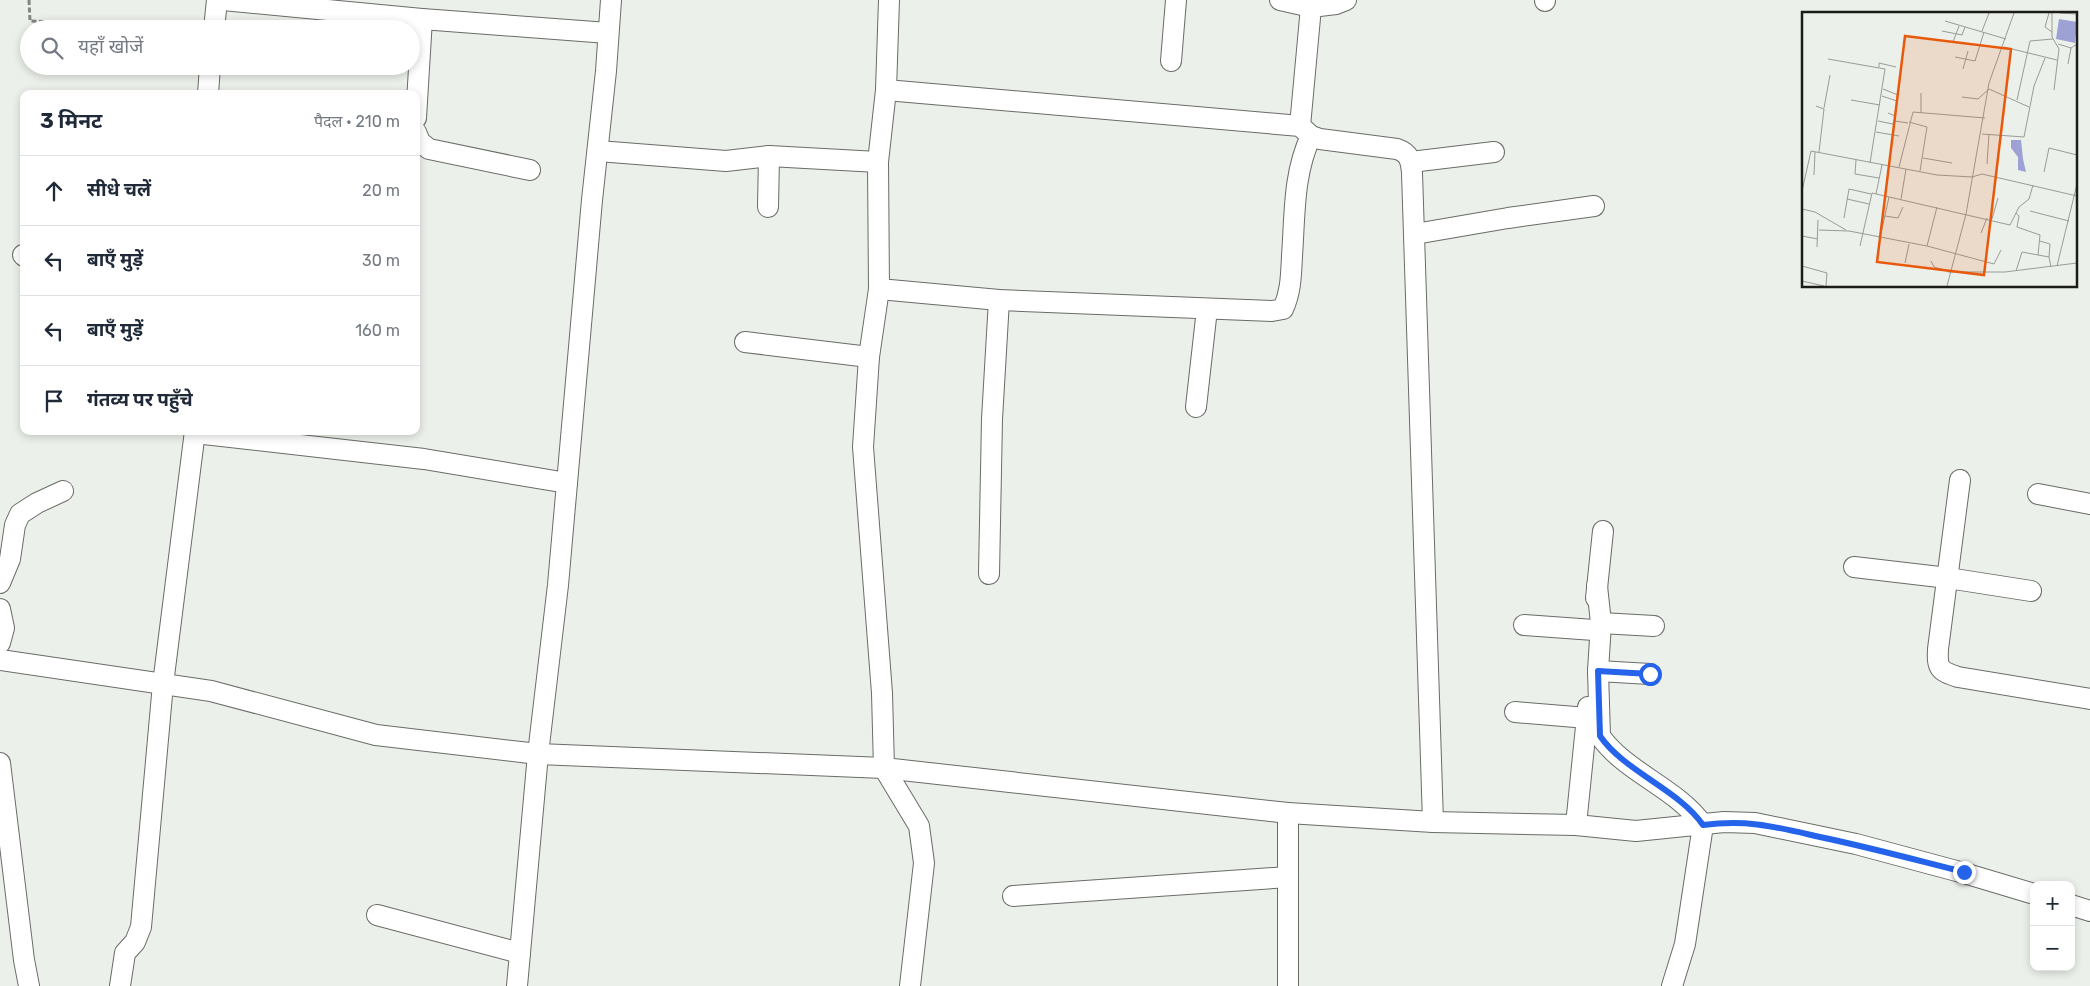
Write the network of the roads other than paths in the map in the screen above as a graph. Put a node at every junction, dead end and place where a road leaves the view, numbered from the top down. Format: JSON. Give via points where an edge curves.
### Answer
{"nodes":[{"id":1,"x":216,"y":0,"type":"edge"},
{"id":2,"x":223,"y":0,"type":"edge"},
{"id":3,"x":611,"y":0,"type":"edge"},
{"id":4,"x":889,"y":0,"type":"edge"},
{"id":5,"x":1176,"y":0,"type":"edge"},
{"id":6,"x":1280,"y":0,"type":"edge"},
{"id":7,"x":1346,"y":0,"type":"edge"},
{"id":8,"x":1311,"y":7,"type":"junction"},
{"id":9,"x":422,"y":19,"type":"junction"},
{"id":10,"x":215,"y":20,"type":"edge"},
{"id":11,"x":608,"y":33,"type":"junction"},
{"id":12,"x":420,"y":52,"type":"edge"},
{"id":13,"x":1171,"y":61,"type":"dead end"},
{"id":14,"x":209,"y":75,"type":"edge"},
{"id":15,"x":419,"y":75,"type":"edge"},
{"id":16,"x":208,"y":90,"type":"edge"},
{"id":17,"x":418,"y":90,"type":"edge"},
{"id":18,"x":886,"y":90,"type":"junction"},
{"id":19,"x":1305,"y":131,"type":"junction"},
{"id":20,"x":420,"y":142,"type":"edge"},
{"id":21,"x":598,"y":151,"type":"junction"},
{"id":22,"x":1494,"y":152,"type":"dead end"},
{"id":23,"x":769,"y":156,"type":"junction"},
{"id":24,"x":878,"y":162,"type":"junction"},
{"id":25,"x":1411,"y":162,"type":"junction"},
{"id":26,"x":530,"y":170,"type":"dead end"},
{"id":27,"x":1594,"y":206,"type":"dead end"},
{"id":28,"x":768,"y":207,"type":"dead end"},
{"id":29,"x":1415,"y":234,"type":"junction"},
{"id":30,"x":879,"y":289,"type":"junction"},
{"id":31,"x":999,"y":300,"type":"junction"},
{"id":32,"x":1207,"y":309,"type":"junction"},
{"id":33,"x":745,"y":342,"type":"dead end"},
{"id":34,"x":869,"y":357,"type":"junction"},
{"id":35,"x":1196,"y":407,"type":"dead end"},
{"id":36,"x":195,"y":435,"type":"edge"},
{"id":37,"x":220,"y":435,"type":"edge"},
{"id":38,"x":1960,"y":480,"type":"dead end"},
{"id":39,"x":567,"y":482,"type":"junction"},
{"id":40,"x":63,"y":491,"type":"dead end"},
{"id":41,"x":2038,"y":494,"type":"dead end"},
{"id":42,"x":2090,"y":504,"type":"edge"},
{"id":43,"x":1602,"y":531,"type":"dead end"},
{"id":44,"x":1854,"y":567,"type":"dead end"},
{"id":45,"x":990,"y":574,"type":"dead end"},
{"id":46,"x":1948,"y":578,"type":"junction"},
{"id":47,"x":0,"y":583,"type":"edge"},
{"id":48,"x":2030,"y":591,"type":"dead end"},
{"id":49,"x":0,"y":609,"type":"edge"},
{"id":50,"x":1524,"y":625,"type":"dead end"},
{"id":51,"x":1597,"y":626,"type":"junction"},
{"id":52,"x":1654,"y":626,"type":"dead end"},
{"id":53,"x":0,"y":643,"type":"edge"},
{"id":54,"x":0,"y":660,"type":"edge"},
{"id":55,"x":1598,"y":671,"type":"junction"},
{"id":56,"x":1650,"y":674,"type":"dead end"},
{"id":57,"x":164,"y":684,"type":"junction"},
{"id":58,"x":2090,"y":699,"type":"edge"},
{"id":59,"x":1515,"y":712,"type":"dead end"},
{"id":60,"x":1587,"y":718,"type":"junction"},
{"id":61,"x":538,"y":754,"type":"junction"},
{"id":62,"x":0,"y":763,"type":"edge"},
{"id":63,"x":884,"y":768,"type":"junction"},
{"id":64,"x":1288,"y":813,"type":"junction"},
{"id":65,"x":1433,"y":822,"type":"junction"},
{"id":66,"x":1576,"y":825,"type":"junction"},
{"id":67,"x":1703,"y":825,"type":"junction"},
{"id":68,"x":1288,"y":877,"type":"junction"},
{"id":69,"x":2030,"y":893,"type":"edge"},
{"id":70,"x":1013,"y":896,"type":"dead end"},
{"id":71,"x":2075,"y":906,"type":"edge"},
{"id":72,"x":2090,"y":911,"type":"edge"},
{"id":73,"x":377,"y":915,"type":"dead end"},
{"id":74,"x":520,"y":953,"type":"junction"},
{"id":75,"x":29,"y":986,"type":"edge"},
{"id":76,"x":120,"y":986,"type":"edge"},
{"id":77,"x":517,"y":986,"type":"edge"},
{"id":78,"x":910,"y":986,"type":"edge"},
{"id":79,"x":1288,"y":986,"type":"edge"},
{"id":80,"x":1672,"y":986,"type":"edge"}],
"edges":[{"from":1,"to":10,"type":"street"},
{"from":2,"to":9,"type":"street"},
{"from":3,"to":11,"type":"street"},
{"from":4,"to":18,"type":"street"},
{"from":5,"to":13,"type":"street"},
{"from":6,"to":8,"type":"street"},
{"from":7,"to":8,"type":"street"},
{"from":8,"to":19,"type":"street"},
{"from":9,"to":11,"type":"street"},
{"from":9,"to":12,"type":"street"},
{"from":11,"to":21,"type":"street"},
{"from":14,"to":16,"type":"street"},
{"from":15,"to":17,"type":"street"},
{"from":18,"to":19,"type":"street"},
{"from":18,"to":24,"type":"street"},
{"from":19,"to":25,"type":"street","via":[[1396,149],[1404,152]]},
{"from":19,"to":32,"type":"street","via":[[1297,178],[1290,289],[1283,309]]},
{"from":20,"to":26,"type":"street","via":[[429,149]]},
{"from":21,"to":23,"type":"street","via":[[726,161]]},
{"from":21,"to":39,"type":"street"},
{"from":22,"to":25,"type":"street"},
{"from":23,"to":24,"type":"street"},
{"from":23,"to":28,"type":"street"},
{"from":24,"to":30,"type":"street"},
{"from":25,"to":29,"type":"street"},
{"from":27,"to":29,"type":"street"},
{"from":29,"to":65,"type":"street"},
{"from":30,"to":31,"type":"street"},
{"from":30,"to":34,"type":"street"},
{"from":31,"to":32,"type":"street"},
{"from":31,"to":45,"type":"street","via":[[992,418]]},
{"from":32,"to":35,"type":"street"},
{"from":33,"to":34,"type":"street"},
{"from":34,"to":63,"type":"street","via":[[863,447],[882,693]]},
{"from":36,"to":57,"type":"street"},
{"from":37,"to":39,"type":"street","via":[[424,459]]},
{"from":38,"to":46,"type":"street"},
{"from":39,"to":61,"type":"street"},
{"from":40,"to":47,"type":"street","via":[[20,514],[14,525],[10,559]]},
{"from":41,"to":42,"type":"street"},
{"from":43,"to":51,"type":"street"},
{"from":44,"to":46,"type":"street"},
{"from":46,"to":48,"type":"street"},
{"from":46,"to":58,"type":"street","via":[[1938,659],[1944,672],[1994,684]]},
{"from":49,"to":53,"type":"street","via":[[4,628]]},
{"from":50,"to":51,"type":"street"},
{"from":51,"to":52,"type":"street"},
{"from":51,"to":55,"type":"street"},
{"from":51,"to":60,"type":"street"},
{"from":54,"to":57,"type":"street"},
{"from":55,"to":56,"type":"street"},
{"from":55,"to":67,"type":"street","via":[[1600,736],[1605,744],[1691,810]]},
{"from":57,"to":61,"type":"street","via":[[211,691],[376,734]]},
{"from":57,"to":76,"type":"street","via":[[141,927],[125,954]]},
{"from":59,"to":60,"type":"street"},
{"from":60,"to":66,"type":"street"},
{"from":61,"to":63,"type":"street"},
{"from":61,"to":74,"type":"street"},
{"from":62,"to":75,"type":"street"},
{"from":63,"to":64,"type":"street"},
{"from":63,"to":78,"type":"street","via":[[914,815],[921,835],[923,878]]},
{"from":64,"to":65,"type":"street"},
{"from":64,"to":68,"type":"street"},
{"from":65,"to":66,"type":"street"},
{"from":66,"to":67,"type":"street","via":[[1636,831]]},
{"from":67,"to":69,"type":"street","via":[[1755,823],[1856,844]]},
{"from":67,"to":80,"type":"street","via":[[1685,944]]},
{"from":68,"to":70,"type":"street"},
{"from":68,"to":79,"type":"street"},
{"from":71,"to":72,"type":"street"},
{"from":73,"to":74,"type":"street"},
{"from":74,"to":77,"type":"street"}]}
